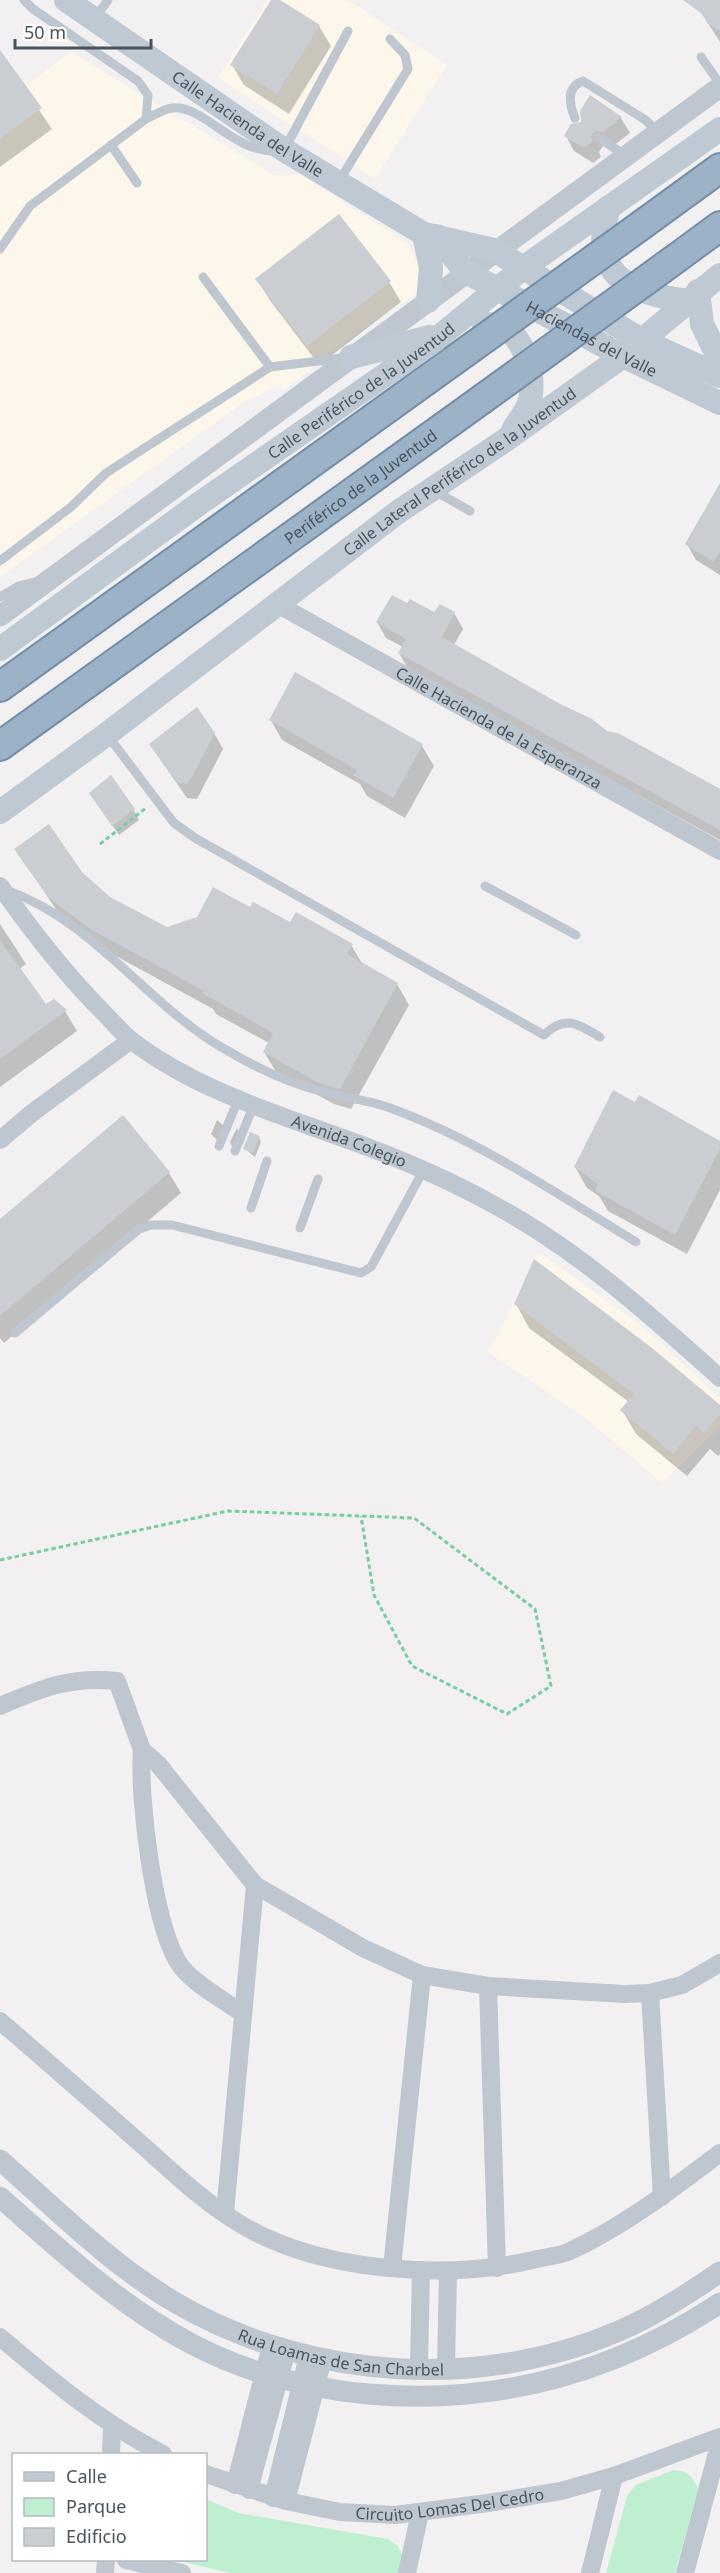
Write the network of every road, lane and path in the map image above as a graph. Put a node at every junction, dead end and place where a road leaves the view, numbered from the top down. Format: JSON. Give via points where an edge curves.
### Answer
{"nodes":[{"id":1,"x":24,"y":0,"type":"edge"},
{"id":2,"x":86,"y":6,"type":"edge"},
{"id":3,"x":348,"y":31,"type":"dead end"},
{"id":4,"x":390,"y":39,"type":"dead end"},
{"id":5,"x":701,"y":57,"type":"dead end"},
{"id":6,"x":720,"y":86,"type":"edge"},
{"id":7,"x":575,"y":118,"type":"dead end"},
{"id":8,"x":146,"y":119,"type":"junction"},
{"id":9,"x":720,"y":129,"type":"edge"},
{"id":10,"x":660,"y":133,"type":"junction"},
{"id":11,"x":598,"y":137,"type":"dead end"},
{"id":12,"x":111,"y":145,"type":"junction"},
{"id":13,"x":284,"y":150,"type":"junction"},
{"id":14,"x":627,"y":156,"type":"junction"},
{"id":15,"x":720,"y":168,"type":"edge"},
{"id":16,"x":137,"y":183,"type":"dead end"},
{"id":17,"x":338,"y":183,"type":"junction"},
{"id":18,"x":609,"y":207,"type":"junction"},
{"id":19,"x":720,"y":226,"type":"edge"},
{"id":20,"x":430,"y":235,"type":"junction"},
{"id":21,"x":0,"y":249,"type":"edge"},
{"id":22,"x":494,"y":250,"type":"junction"},
{"id":23,"x":523,"y":268,"type":"junction"},
{"id":24,"x":466,"y":272,"type":"junction"},
{"id":25,"x":720,"y":275,"type":"edge"},
{"id":26,"x":203,"y":277,"type":"dead end"},
{"id":27,"x":498,"y":288,"type":"junction"},
{"id":28,"x":693,"y":296,"type":"junction"},
{"id":29,"x":428,"y":301,"type":"junction"},
{"id":30,"x":442,"y":334,"type":"junction"},
{"id":31,"x":643,"y":341,"type":"junction"},
{"id":32,"x":623,"y":356,"type":"junction"},
{"id":33,"x":351,"y":357,"type":"junction"},
{"id":34,"x":270,"y":367,"type":"junction"},
{"id":35,"x":715,"y":381,"type":"edge"},
{"id":36,"x":507,"y":439,"type":"junction"},
{"id":37,"x":432,"y":489,"type":"junction"},
{"id":38,"x":470,"y":511,"type":"dead end"},
{"id":39,"x":0,"y":561,"type":"edge"},
{"id":40,"x":53,"y":579,"type":"junction"},
{"id":41,"x":0,"y":597,"type":"edge"},
{"id":42,"x":277,"y":604,"type":"junction"},
{"id":43,"x":0,"y":616,"type":"edge"},
{"id":44,"x":0,"y":649,"type":"edge"},
{"id":45,"x":0,"y":687,"type":"edge"},
{"id":46,"x":107,"y":734,"type":"junction"},
{"id":47,"x":0,"y":746,"type":"edge"},
{"id":48,"x":157,"y":801,"type":"junction"},
{"id":49,"x":0,"y":812,"type":"edge"},
{"id":50,"x":100,"y":844,"type":"dead end"},
{"id":51,"x":720,"y":850,"type":"edge"},
{"id":52,"x":485,"y":886,"type":"dead end"},
{"id":53,"x":1,"y":887,"type":"edge"},
{"id":54,"x":576,"y":935,"type":"dead end"},
{"id":55,"x":600,"y":1037,"type":"dead end"},
{"id":56,"x":131,"y":1040,"type":"junction"},
{"id":57,"x":245,"y":1104,"type":"junction"},
{"id":58,"x":0,"y":1140,"type":"edge"},
{"id":59,"x":219,"y":1146,"type":"dead end"},
{"id":60,"x":235,"y":1151,"type":"dead end"},
{"id":61,"x":267,"y":1161,"type":"dead end"},
{"id":62,"x":423,"y":1171,"type":"junction"},
{"id":63,"x":318,"y":1179,"type":"dead end"},
{"id":64,"x":251,"y":1208,"type":"dead end"},
{"id":65,"x":300,"y":1228,"type":"dead end"},
{"id":66,"x":636,"y":1242,"type":"dead end"},
{"id":67,"x":15,"y":1333,"type":"dead end"},
{"id":68,"x":720,"y":1378,"type":"edge"},
{"id":69,"x":361,"y":1516,"type":"junction"},
{"id":70,"x":0,"y":1560,"type":"edge"},
{"id":71,"x":0,"y":1706,"type":"edge"},
{"id":72,"x":142,"y":1750,"type":"junction"},
{"id":73,"x":255,"y":1885,"type":"junction"},
{"id":74,"x":720,"y":1963,"type":"edge"},
{"id":75,"x":422,"y":1975,"type":"junction"},
{"id":76,"x":488,"y":1986,"type":"junction"},
{"id":77,"x":650,"y":1993,"type":"junction"},
{"id":78,"x":243,"y":2014,"type":"junction"},
{"id":79,"x":0,"y":2021,"type":"edge"},
{"id":80,"x":720,"y":2153,"type":"edge"},
{"id":81,"x":0,"y":2160,"type":"edge"},
{"id":82,"x":0,"y":2197,"type":"edge"},
{"id":83,"x":662,"y":2197,"type":"junction"},
{"id":84,"x":225,"y":2213,"type":"junction"},
{"id":85,"x":392,"y":2268,"type":"junction"},
{"id":86,"x":497,"y":2268,"type":"junction"},
{"id":87,"x":421,"y":2270,"type":"junction"},
{"id":88,"x":448,"y":2272,"type":"junction"},
{"id":89,"x":720,"y":2272,"type":"edge"},
{"id":90,"x":720,"y":2303,"type":"edge"},
{"id":91,"x":0,"y":2337,"type":"edge"},
{"id":92,"x":279,"y":2348,"type":"junction"},
{"id":93,"x":315,"y":2357,"type":"junction"},
{"id":94,"x":418,"y":2368,"type":"junction"},
{"id":95,"x":446,"y":2368,"type":"junction"},
{"id":96,"x":271,"y":2377,"type":"junction"},
{"id":97,"x":308,"y":2386,"type":"junction"},
{"id":98,"x":112,"y":2426,"type":"junction"},
{"id":99,"x":720,"y":2437,"type":"edge"},
{"id":100,"x":255,"y":2438,"type":"junction"},
{"id":101,"x":720,"y":2442,"type":"edge"},
{"id":102,"x":292,"y":2449,"type":"junction"},
{"id":103,"x":111,"y":2453,"type":"edge"},
{"id":104,"x":161,"y":2453,"type":"edge"},
{"id":105,"x":207,"y":2474,"type":"edge"},
{"id":106,"x":614,"y":2476,"type":"junction"},
{"id":107,"x":242,"y":2488,"type":"junction"},
{"id":108,"x":279,"y":2499,"type":"junction"},
{"id":109,"x":420,"y":2513,"type":"junction"},
{"id":110,"x":134,"y":2561,"type":"edge"},
{"id":111,"x":182,"y":2573,"type":"edge"},
{"id":112,"x":407,"y":2573,"type":"edge"},
{"id":113,"x":590,"y":2573,"type":"edge"},
{"id":114,"x":685,"y":2573,"type":"edge"}],
"edges":[{"from":1,"to":8,"type":"lane","via":[[138,81],[148,95]]},
{"from":2,"to":13,"type":"main road","name":"Calle Hacienda del Valle"},
{"from":3,"to":13,"type":"lane"},
{"from":4,"to":17,"type":"lane","via":[[405,55],[408,69]]},
{"from":5,"to":6,"type":"lane"},
{"from":6,"to":10,"type":"street"},
{"from":7,"to":10,"type":"lane","via":[[569,101],[574,86],[583,81]]},
{"from":8,"to":12,"type":"lane"},
{"from":8,"to":13,"type":"lane","via":[[171,108],[187,110],[256,149]]},
{"from":9,"to":18,"type":"main road","name":"Calle Periférico de la Juventud"},
{"from":10,"to":14,"type":"street"},
{"from":11,"to":14,"type":"lane"},
{"from":12,"to":16,"type":"lane"},
{"from":12,"to":21,"type":"lane","via":[[30,206]]},
{"from":13,"to":17,"type":"main road","name":"Calle Hacienda del Valle"},
{"from":14,"to":22,"type":"street"},
{"from":15,"to":45,"type":"highway","bridge":true},
{"from":17,"to":20,"type":"main road","name":"Calle Hacienda del Valle"},
{"from":18,"to":23,"type":"main road","name":"Calle Periférico de la Juventud"},
{"from":18,"to":28,"type":"main road","via":[[602,227],[602,244],[614,273],[631,287],[653,296]]},
{"from":19,"to":47,"type":"highway","name":"Periférico de la Juventud","bridge":true},
{"from":20,"to":22,"type":"main road","name":"Calle Hacienda del Valle"},
{"from":20,"to":24,"type":"main road","name":"Calle Hacienda del Valle"},
{"from":20,"to":29,"type":"main road"},
{"from":22,"to":23,"type":"main road","name":"Haciendas del Valle"},
{"from":22,"to":24,"type":"street"},
{"from":23,"to":27,"type":"main road","name":"Calle Periférico de la Juventud"},
{"from":23,"to":31,"type":"main road","name":"Haciendas del Valle"},
{"from":24,"to":27,"type":"main road","name":"Haciendas del Valle"},
{"from":24,"to":29,"type":"street"},
{"from":25,"to":28,"type":"main road"},
{"from":26,"to":34,"type":"lane"},
{"from":27,"to":30,"type":"main road","name":"Calle Periférico de la Juventud"},
{"from":27,"to":32,"type":"main road","name":"Haciendas del Valle"},
{"from":28,"to":31,"type":"main road"},
{"from":28,"to":35,"type":"main road"},
{"from":29,"to":33,"type":"street"},
{"from":30,"to":33,"type":"main road"},
{"from":30,"to":36,"type":"main road","via":[[472,324],[488,324],[502,326],[517,340],[532,384],[529,405]]},
{"from":30,"to":44,"type":"main road","name":"Calle Periférico de la Juventud"},
{"from":31,"to":32,"type":"main road","name":"Calle Lateral Periférico de la Juventud"},
{"from":31,"to":35,"type":"main road","name":"Haciendas del Valle"},
{"from":32,"to":35,"type":"main road","name":"Haciendas del Valle"},
{"from":32,"to":36,"type":"main road","name":"Calle Lateral Periférico de la Juventud"},
{"from":33,"to":34,"type":"lane"},
{"from":33,"to":40,"type":"street"},
{"from":34,"to":39,"type":"lane","via":[[106,473],[71,507]]},
{"from":36,"to":37,"type":"main road","name":"Calle Lateral Periférico de la Juventud"},
{"from":37,"to":38,"type":"lane"},
{"from":37,"to":42,"type":"main road","name":"Calle Lateral Periférico de la Juventud"},
{"from":40,"to":41,"type":"lane","via":[[19,586]]},
{"from":40,"to":43,"type":"street"},
{"from":42,"to":46,"type":"main road"},
{"from":42,"to":51,"type":"street","name":"Calle Hacienda de la Esperanza"},
{"from":46,"to":48,"type":"lane"},
{"from":46,"to":49,"type":"main road"},
{"from":48,"to":50,"type":"path"},
{"from":48,"to":55,"type":"lane","via":[[174,823],[195,838],[544,1035],[554,1025],[572,1023]]},
{"from":52,"to":54,"type":"lane"},
{"from":53,"to":56,"type":"street","name":"Avenida Colegio","via":[[76,985]]},
{"from":53,"to":66,"type":"lane","via":[[46,908],[165,1008],[230,1053],[322,1092],[371,1102],[439,1128],[521,1171]]},
{"from":56,"to":57,"type":"street","name":"Avenida Colegio","via":[[191,1078]]},
{"from":56,"to":58,"type":"street"},
{"from":57,"to":59,"type":"lane"},
{"from":57,"to":60,"type":"lane"},
{"from":57,"to":62,"type":"street","name":"Avenida Colegio"},
{"from":61,"to":64,"type":"lane"},
{"from":62,"to":67,"type":"lane","via":[[371,1267],[361,1273],[172,1225],[152,1225],[139,1228]]},
{"from":62,"to":68,"type":"street","name":"Avenida Colegio","via":[[499,1207],[566,1251],[658,1322]]},
{"from":63,"to":65,"type":"lane"},
{"from":69,"to":69,"type":"path","via":[[414,1518],[535,1609],[551,1686],[507,1714],[412,1666],[374,1595]]},
{"from":69,"to":70,"type":"path","via":[[228,1512]]},
{"from":71,"to":72,"type":"street","via":[[55,1684],[88,1678],[117,1681]]},
{"from":72,"to":73,"type":"street","via":[[158,1764]]},
{"from":72,"to":78,"type":"street","via":[[140,1778],[156,1890],[170,1945],[183,1969]]},
{"from":73,"to":75,"type":"street","via":[[363,1948]]},
{"from":73,"to":78,"type":"street"},
{"from":74,"to":77,"type":"street","via":[[682,1985]]},
{"from":75,"to":76,"type":"street"},
{"from":75,"to":85,"type":"street"},
{"from":76,"to":77,"type":"street","via":[[549,1992]]},
{"from":76,"to":86,"type":"street"},
{"from":77,"to":83,"type":"street"},
{"from":78,"to":84,"type":"street"},
{"from":79,"to":84,"type":"street","via":[[185,2183]]},
{"from":80,"to":83,"type":"street"},
{"from":81,"to":92,"type":"street","name":"Rua Loamas de San Charbel","via":[[150,2285],[205,2318]]},
{"from":82,"to":96,"type":"street","name":"Rua Loamas de San Charbel","via":[[93,2278],[136,2309],[192,2344]]},
{"from":83,"to":86,"type":"street","via":[[567,2252]]},
{"from":84,"to":85,"type":"street","via":[[263,2236],[288,2245],[331,2258]]},
{"from":85,"to":87,"type":"street"},
{"from":86,"to":88,"type":"street"},
{"from":87,"to":88,"type":"street"},
{"from":87,"to":94,"type":"street"},
{"from":88,"to":95,"type":"street"},
{"from":89,"to":95,"type":"street","name":"Rua Loamas de San Charbel","via":[[653,2314],[581,2345],[495,2365]]},
{"from":90,"to":97,"type":"street","name":"Rua Loamas de San Charbel","via":[[640,2349],[536,2385],[441,2397]]},
{"from":91,"to":98,"type":"street"},
{"from":92,"to":93,"type":"street","name":"Rua Loamas de San Charbel"},
{"from":92,"to":96,"type":"street"},
{"from":93,"to":94,"type":"street","name":"Rua Loamas de San Charbel","via":[[375,2367]]},
{"from":93,"to":97,"type":"street"},
{"from":94,"to":95,"type":"street","name":"Rua Loamas de San Charbel"},
{"from":96,"to":97,"type":"street","name":"Rua Loamas de San Charbel"},
{"from":96,"to":100,"type":"street"},
{"from":97,"to":102,"type":"street"},
{"from":98,"to":103,"type":"street"},
{"from":98,"to":104,"type":"street"},
{"from":99,"to":106,"type":"street","name":"Circuito Lomas Del Cedro"},
{"from":100,"to":102,"type":"street"},
{"from":100,"to":107,"type":"street"},
{"from":101,"to":114,"type":"street"},
{"from":102,"to":108,"type":"street"},
{"from":105,"to":107,"type":"street","name":"Circuito Lomas Del Cedro"},
{"from":106,"to":109,"type":"street","name":"Circuito Lomas Del Cedro","via":[[531,2497]]},
{"from":106,"to":113,"type":"street"},
{"from":107,"to":108,"type":"street","name":"Circuito Lomas Del Cedro"},
{"from":108,"to":109,"type":"street","name":"Circuito Lomas Del Cedro","via":[[367,2515]]},
{"from":109,"to":112,"type":"street"},
{"from":110,"to":111,"type":"street"}]}
